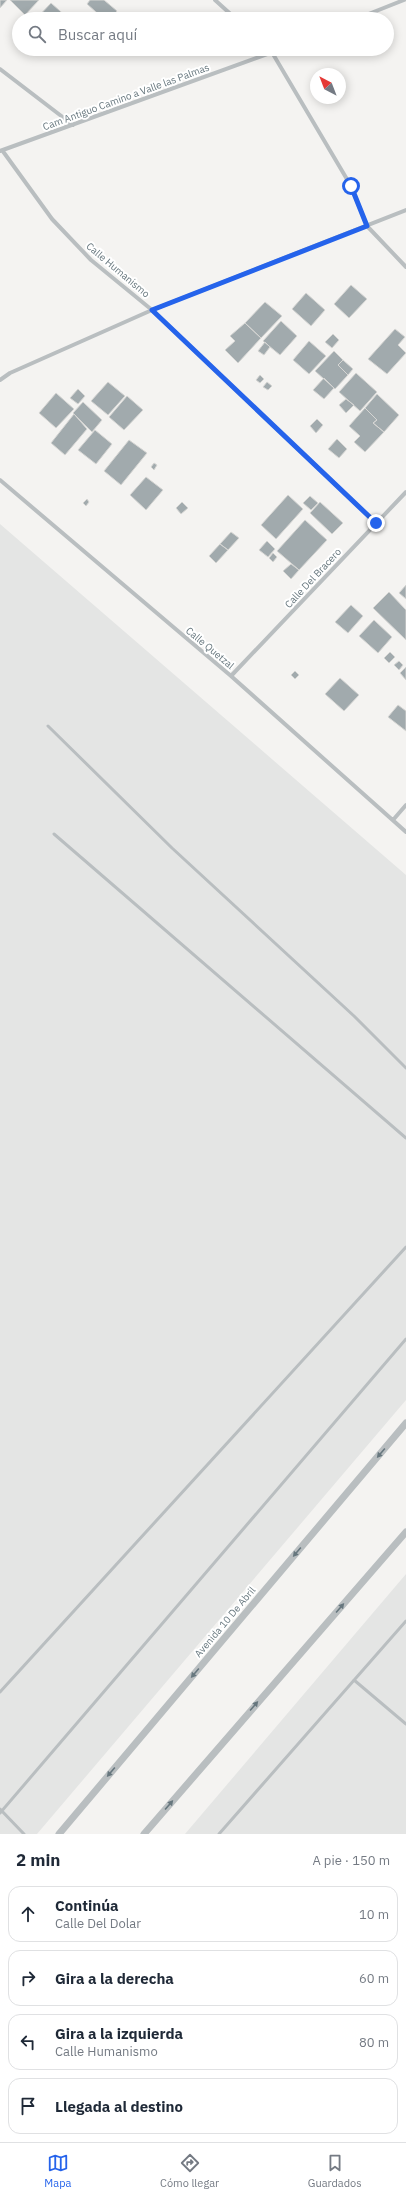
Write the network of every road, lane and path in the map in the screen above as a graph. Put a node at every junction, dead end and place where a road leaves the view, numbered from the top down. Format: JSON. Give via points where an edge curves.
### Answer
{"nodes":[{"id":1,"x":215,"y":0,"type":"edge"},
{"id":2,"x":404,"y":0,"type":"edge"},
{"id":3,"x":228,"y":12,"type":"edge"},
{"id":4,"x":374,"y":12,"type":"edge"},
{"id":5,"x":256,"y":56,"type":"edge"},
{"id":6,"x":275,"y":56,"type":"edge"},
{"id":7,"x":0,"y":69,"type":"edge"},
{"id":8,"x":73,"y":125,"type":"junction"},
{"id":9,"x":1,"y":150,"type":"edge"},
{"id":10,"x":406,"y":210,"type":"edge"},
{"id":11,"x":367,"y":226,"type":"junction"},
{"id":12,"x":406,"y":267,"type":"edge"},
{"id":13,"x":152,"y":310,"type":"junction"},
{"id":14,"x":0,"y":380,"type":"edge"},
{"id":15,"x":0,"y":480,"type":"edge"},
{"id":16,"x":406,"y":492,"type":"edge"},
{"id":17,"x":376,"y":523,"type":"junction"},
{"id":18,"x":231,"y":676,"type":"junction"},
{"id":19,"x":48,"y":726,"type":"dead end"},
{"id":20,"x":406,"y":805,"type":"edge"},
{"id":21,"x":393,"y":820,"type":"junction"},
{"id":22,"x":406,"y":832,"type":"edge"},
{"id":23,"x":54,"y":834,"type":"dead end"},
{"id":24,"x":406,"y":1068,"type":"edge"},
{"id":25,"x":406,"y":1138,"type":"edge"},
{"id":26,"x":406,"y":1247,"type":"edge"},
{"id":27,"x":406,"y":1338,"type":"edge"},
{"id":28,"x":406,"y":1423,"type":"edge"},
{"id":29,"x":406,"y":1532,"type":"edge"},
{"id":30,"x":406,"y":1621,"type":"edge"},
{"id":31,"x":354,"y":1680,"type":"junction"},
{"id":32,"x":0,"y":1692,"type":"edge"},
{"id":33,"x":406,"y":1724,"type":"edge"},
{"id":34,"x":1,"y":1811,"type":"edge"},
{"id":35,"x":24,"y":1834,"type":"edge"},
{"id":36,"x":59,"y":1834,"type":"edge"},
{"id":37,"x":144,"y":1834,"type":"edge"},
{"id":38,"x":219,"y":1834,"type":"edge"}],
"edges":[{"from":1,"to":3,"type":"street"},
{"from":2,"to":4,"type":"street"},
{"from":5,"to":8,"type":"street","name":"Cam Antiguo Camino a Valle las Palmas"},
{"from":6,"to":11,"type":"street","via":[[351,186]]},
{"from":7,"to":8,"type":"street"},
{"from":8,"to":9,"type":"street","name":"Cam Antiguo Camino a Valle las Palmas"},
{"from":9,"to":13,"type":"street","name":"Calle Humanismo","via":[[62,230],[90,260]]},
{"from":10,"to":11,"type":"street"},
{"from":11,"to":12,"type":"street"},
{"from":11,"to":13,"type":"street"},
{"from":13,"to":14,"type":"street","via":[[10,373]]},
{"from":13,"to":17,"type":"street","name":"Calle Humanismo"},
{"from":15,"to":18,"type":"street","name":"Calle Quetzal"},
{"from":16,"to":17,"type":"street","name":"Calle Del Bracero"},
{"from":17,"to":18,"type":"street","name":"Calle Del Bracero"},
{"from":18,"to":21,"type":"street","name":"Calle Quetzal"},
{"from":19,"to":24,"type":"lane","via":[[172,848],[354,1016]]},
{"from":20,"to":21,"type":"street"},
{"from":21,"to":22,"type":"street","name":"Calle Quetzal"},
{"from":23,"to":25,"type":"lane"},
{"from":26,"to":32,"type":"lane"},
{"from":27,"to":34,"type":"lane"},
{"from":28,"to":36,"type":"street","name":"Avenida 10 De Abril","one_way":true},
{"from":37,"to":29,"type":"street","one_way":true},
{"from":30,"to":31,"type":"lane"},
{"from":31,"to":33,"type":"lane"},
{"from":31,"to":38,"type":"lane"},
{"from":34,"to":35,"type":"lane"}]}
